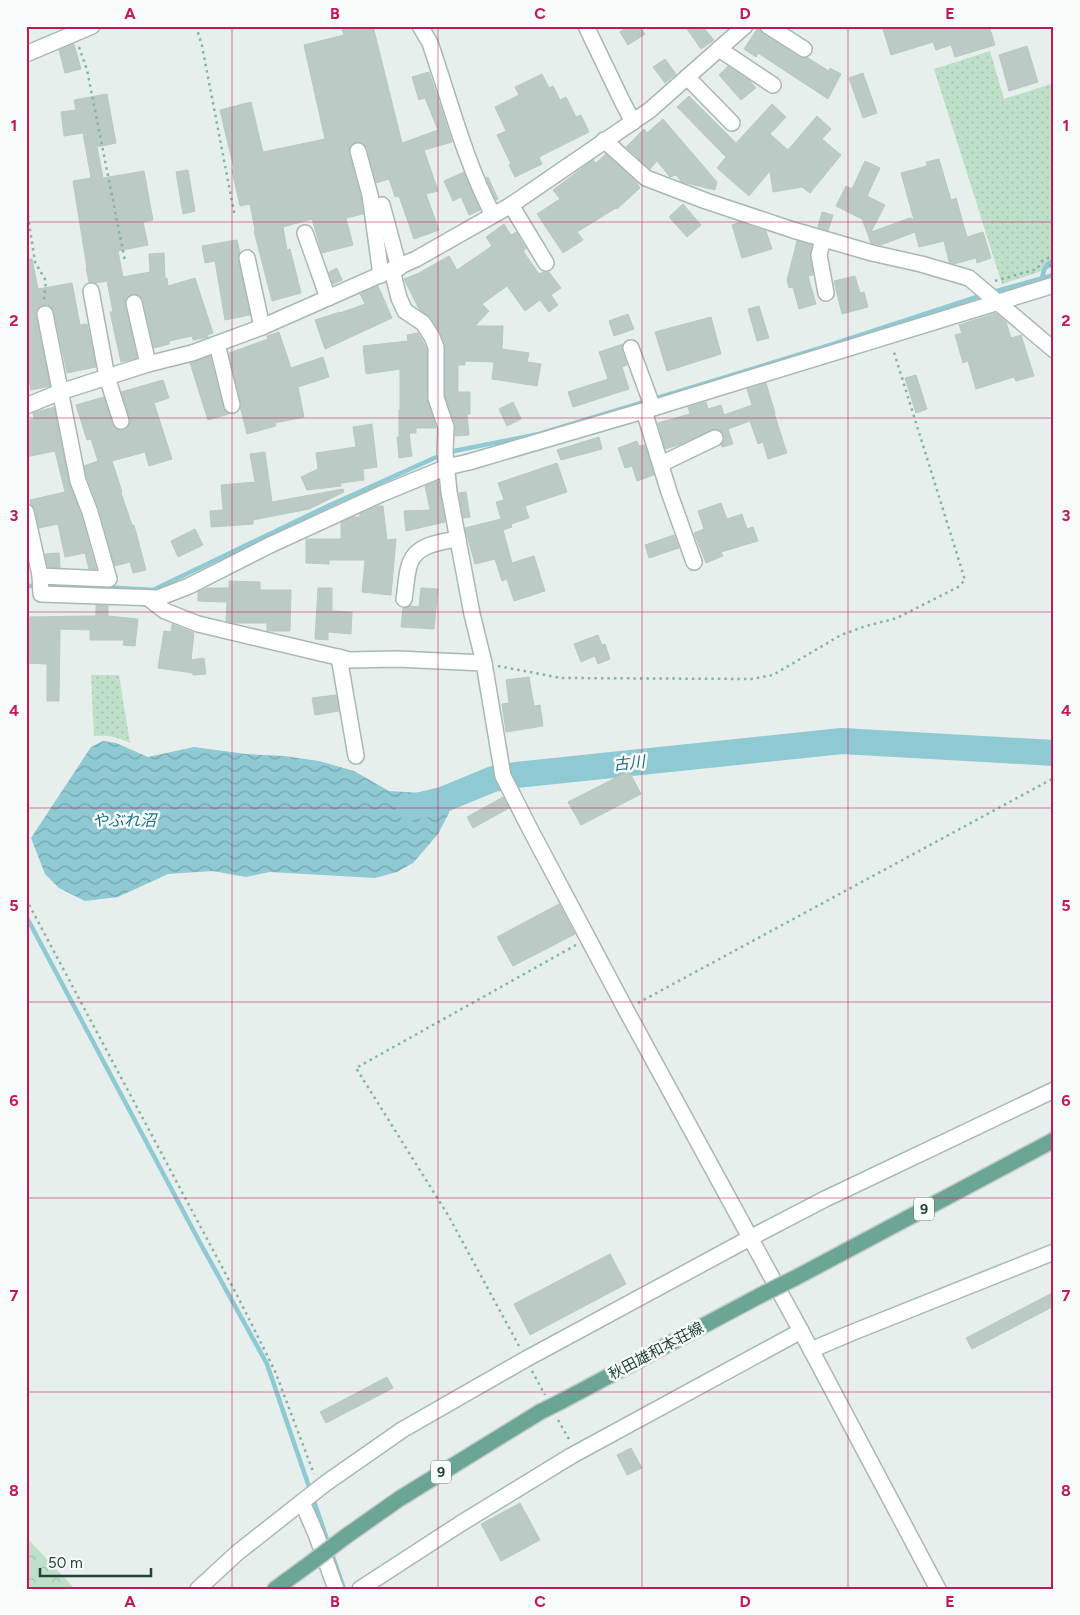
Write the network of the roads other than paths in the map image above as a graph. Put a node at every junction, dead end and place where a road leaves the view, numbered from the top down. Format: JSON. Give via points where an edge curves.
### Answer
{"nodes":[{"id":1,"x":92,"y":26,"type":"edge"},
{"id":2,"x":420,"y":26,"type":"edge"},
{"id":3,"x":586,"y":26,"type":"edge"},
{"id":4,"x":744,"y":26,"type":"edge"},
{"id":5,"x":768,"y":26,"type":"edge"},
{"id":6,"x":719,"y":49,"type":"junction"},
{"id":7,"x":804,"y":49,"type":"dead end"},
{"id":8,"x":26,"y":54,"type":"edge"},
{"id":9,"x":687,"y":77,"type":"junction"},
{"id":10,"x":773,"y":85,"type":"dead end"},
{"id":11,"x":633,"y":122,"type":"junction"},
{"id":12,"x":732,"y":123,"type":"dead end"},
{"id":13,"x":604,"y":140,"type":"junction"},
{"id":14,"x":358,"y":151,"type":"dead end"},
{"id":15,"x":382,"y":205,"type":"dead end"},
{"id":16,"x":511,"y":205,"type":"junction"},
{"id":17,"x":493,"y":215,"type":"junction"},
{"id":18,"x":305,"y":233,"type":"dead end"},
{"id":19,"x":823,"y":239,"type":"junction"},
{"id":20,"x":247,"y":258,"type":"dead end"},
{"id":21,"x":546,"y":263,"type":"dead end"},
{"id":22,"x":391,"y":271,"type":"junction"},
{"id":23,"x":1054,"y":285,"type":"edge"},
{"id":24,"x":91,"y":291,"type":"dead end"},
{"id":25,"x":826,"y":293,"type":"dead end"},
{"id":26,"x":988,"y":295,"type":"junction"},
{"id":27,"x":328,"y":298,"type":"junction"},
{"id":28,"x":134,"y":303,"type":"dead end"},
{"id":29,"x":45,"y":314,"type":"road end"},
{"id":30,"x":262,"y":328,"type":"junction"},
{"id":31,"x":217,"y":344,"type":"junction"},
{"id":32,"x":631,"y":348,"type":"dead end"},
{"id":33,"x":1054,"y":350,"type":"edge"},
{"id":34,"x":148,"y":364,"type":"junction"},
{"id":35,"x":107,"y":377,"type":"junction"},
{"id":36,"x":60,"y":392,"type":"junction"},
{"id":37,"x":649,"y":403,"type":"junction"},
{"id":38,"x":232,"y":405,"type":"dead end"},
{"id":39,"x":26,"y":406,"type":"edge"},
{"id":40,"x":121,"y":421,"type":"dead end"},
{"id":41,"x":715,"y":438,"type":"dead end"},
{"id":42,"x":446,"y":460,"type":"junction"},
{"id":43,"x":661,"y":464,"type":"junction"},
{"id":44,"x":26,"y":512,"type":"edge"},
{"id":45,"x":458,"y":539,"type":"junction"},
{"id":46,"x":694,"y":562,"type":"dead end"},
{"id":47,"x":40,"y":581,"type":"junction"},
{"id":48,"x":148,"y":598,"type":"junction"},
{"id":49,"x":404,"y":599,"type":"dead end"},
{"id":50,"x":339,"y":657,"type":"junction"},
{"id":51,"x":484,"y":663,"type":"junction"},
{"id":52,"x":356,"y":756,"type":"dead end"},
{"id":53,"x":1054,"y":1090,"type":"edge"},
{"id":54,"x":1054,"y":1140,"type":"edge"},
{"id":55,"x":750,"y":1238,"type":"junction"},
{"id":56,"x":1054,"y":1252,"type":"edge"},
{"id":57,"x":802,"y":1331,"type":"junction"},
{"id":58,"x":811,"y":1350,"type":"junction"},
{"id":59,"x":311,"y":1494,"type":"junction"},
{"id":60,"x":198,"y":1589,"type":"edge"},
{"id":61,"x":275,"y":1589,"type":"edge"},
{"id":62,"x":336,"y":1589,"type":"edge"},
{"id":63,"x":360,"y":1589,"type":"edge"},
{"id":64,"x":938,"y":1589,"type":"edge"}],
"edges":[{"from":1,"to":8,"type":"street"},
{"from":2,"to":17,"type":"street","via":[[430,43],[467,156]]},
{"from":3,"to":11,"type":"street"},
{"from":4,"to":6,"type":"street"},
{"from":5,"to":7,"type":"street"},
{"from":6,"to":9,"type":"street"},
{"from":6,"to":10,"type":"street"},
{"from":9,"to":11,"type":"street"},
{"from":9,"to":12,"type":"street"},
{"from":11,"to":13,"type":"street"},
{"from":13,"to":16,"type":"street"},
{"from":13,"to":19,"type":"street","via":[[646,178]]},
{"from":14,"to":22,"type":"street"},
{"from":15,"to":22,"type":"street"},
{"from":16,"to":17,"type":"street"},
{"from":16,"to":21,"type":"street"},
{"from":17,"to":22,"type":"street"},
{"from":18,"to":27,"type":"street"},
{"from":19,"to":25,"type":"street","via":[[819,255]]},
{"from":19,"to":26,"type":"street","via":[[969,278]]},
{"from":20,"to":30,"type":"street"},
{"from":22,"to":27,"type":"street"},
{"from":22,"to":42,"type":"street","via":[[405,311],[423,322],[436,347],[436,398],[446,426]]},
{"from":23,"to":26,"type":"street"},
{"from":24,"to":35,"type":"street"},
{"from":26,"to":33,"type":"street"},
{"from":26,"to":37,"type":"street","via":[[889,336]]},
{"from":27,"to":30,"type":"street"},
{"from":28,"to":34,"type":"street"},
{"from":29,"to":36,"type":"street"},
{"from":30,"to":31,"type":"street"},
{"from":31,"to":34,"type":"street"},
{"from":31,"to":38,"type":"street"},
{"from":32,"to":37,"type":"street"},
{"from":34,"to":35,"type":"street"},
{"from":35,"to":36,"type":"street"},
{"from":35,"to":40,"type":"street"},
{"from":36,"to":39,"type":"street"},
{"from":36,"to":47,"type":"street","via":[[78,481],[109,579]]},
{"from":37,"to":42,"type":"street","via":[[469,462]]},
{"from":37,"to":43,"type":"street"},
{"from":41,"to":43,"type":"street"},
{"from":42,"to":45,"type":"street"},
{"from":42,"to":48,"type":"street","via":[[189,586],[158,598]]},
{"from":43,"to":46,"type":"street"},
{"from":44,"to":47,"type":"street"},
{"from":45,"to":49,"type":"street","via":[[431,544],[418,552],[410,562]]},
{"from":45,"to":51,"type":"street"},
{"from":47,"to":48,"type":"street","via":[[41,594]]},
{"from":48,"to":50,"type":"street","via":[[165,611],[198,624]]},
{"from":50,"to":51,"type":"street","via":[[350,660],[397,658]]},
{"from":50,"to":52,"type":"street"},
{"from":51,"to":55,"type":"street","via":[[503,776]]},
{"from":53,"to":55,"type":"street"},
{"from":54,"to":61,"type":"main road","name":"秋田雄和本荘線","number":"9","bridge":true,"via":[[540,1412],[399,1499]]},
{"from":55,"to":57,"type":"street"},
{"from":55,"to":59,"type":"street","via":[[402,1430]]},
{"from":56,"to":58,"type":"street"},
{"from":57,"to":58,"type":"street"},
{"from":57,"to":63,"type":"street","via":[[571,1456]]},
{"from":58,"to":64,"type":"street"},
{"from":59,"to":60,"type":"street"},
{"from":59,"to":62,"type":"street","via":[[316,1534]]}]}
